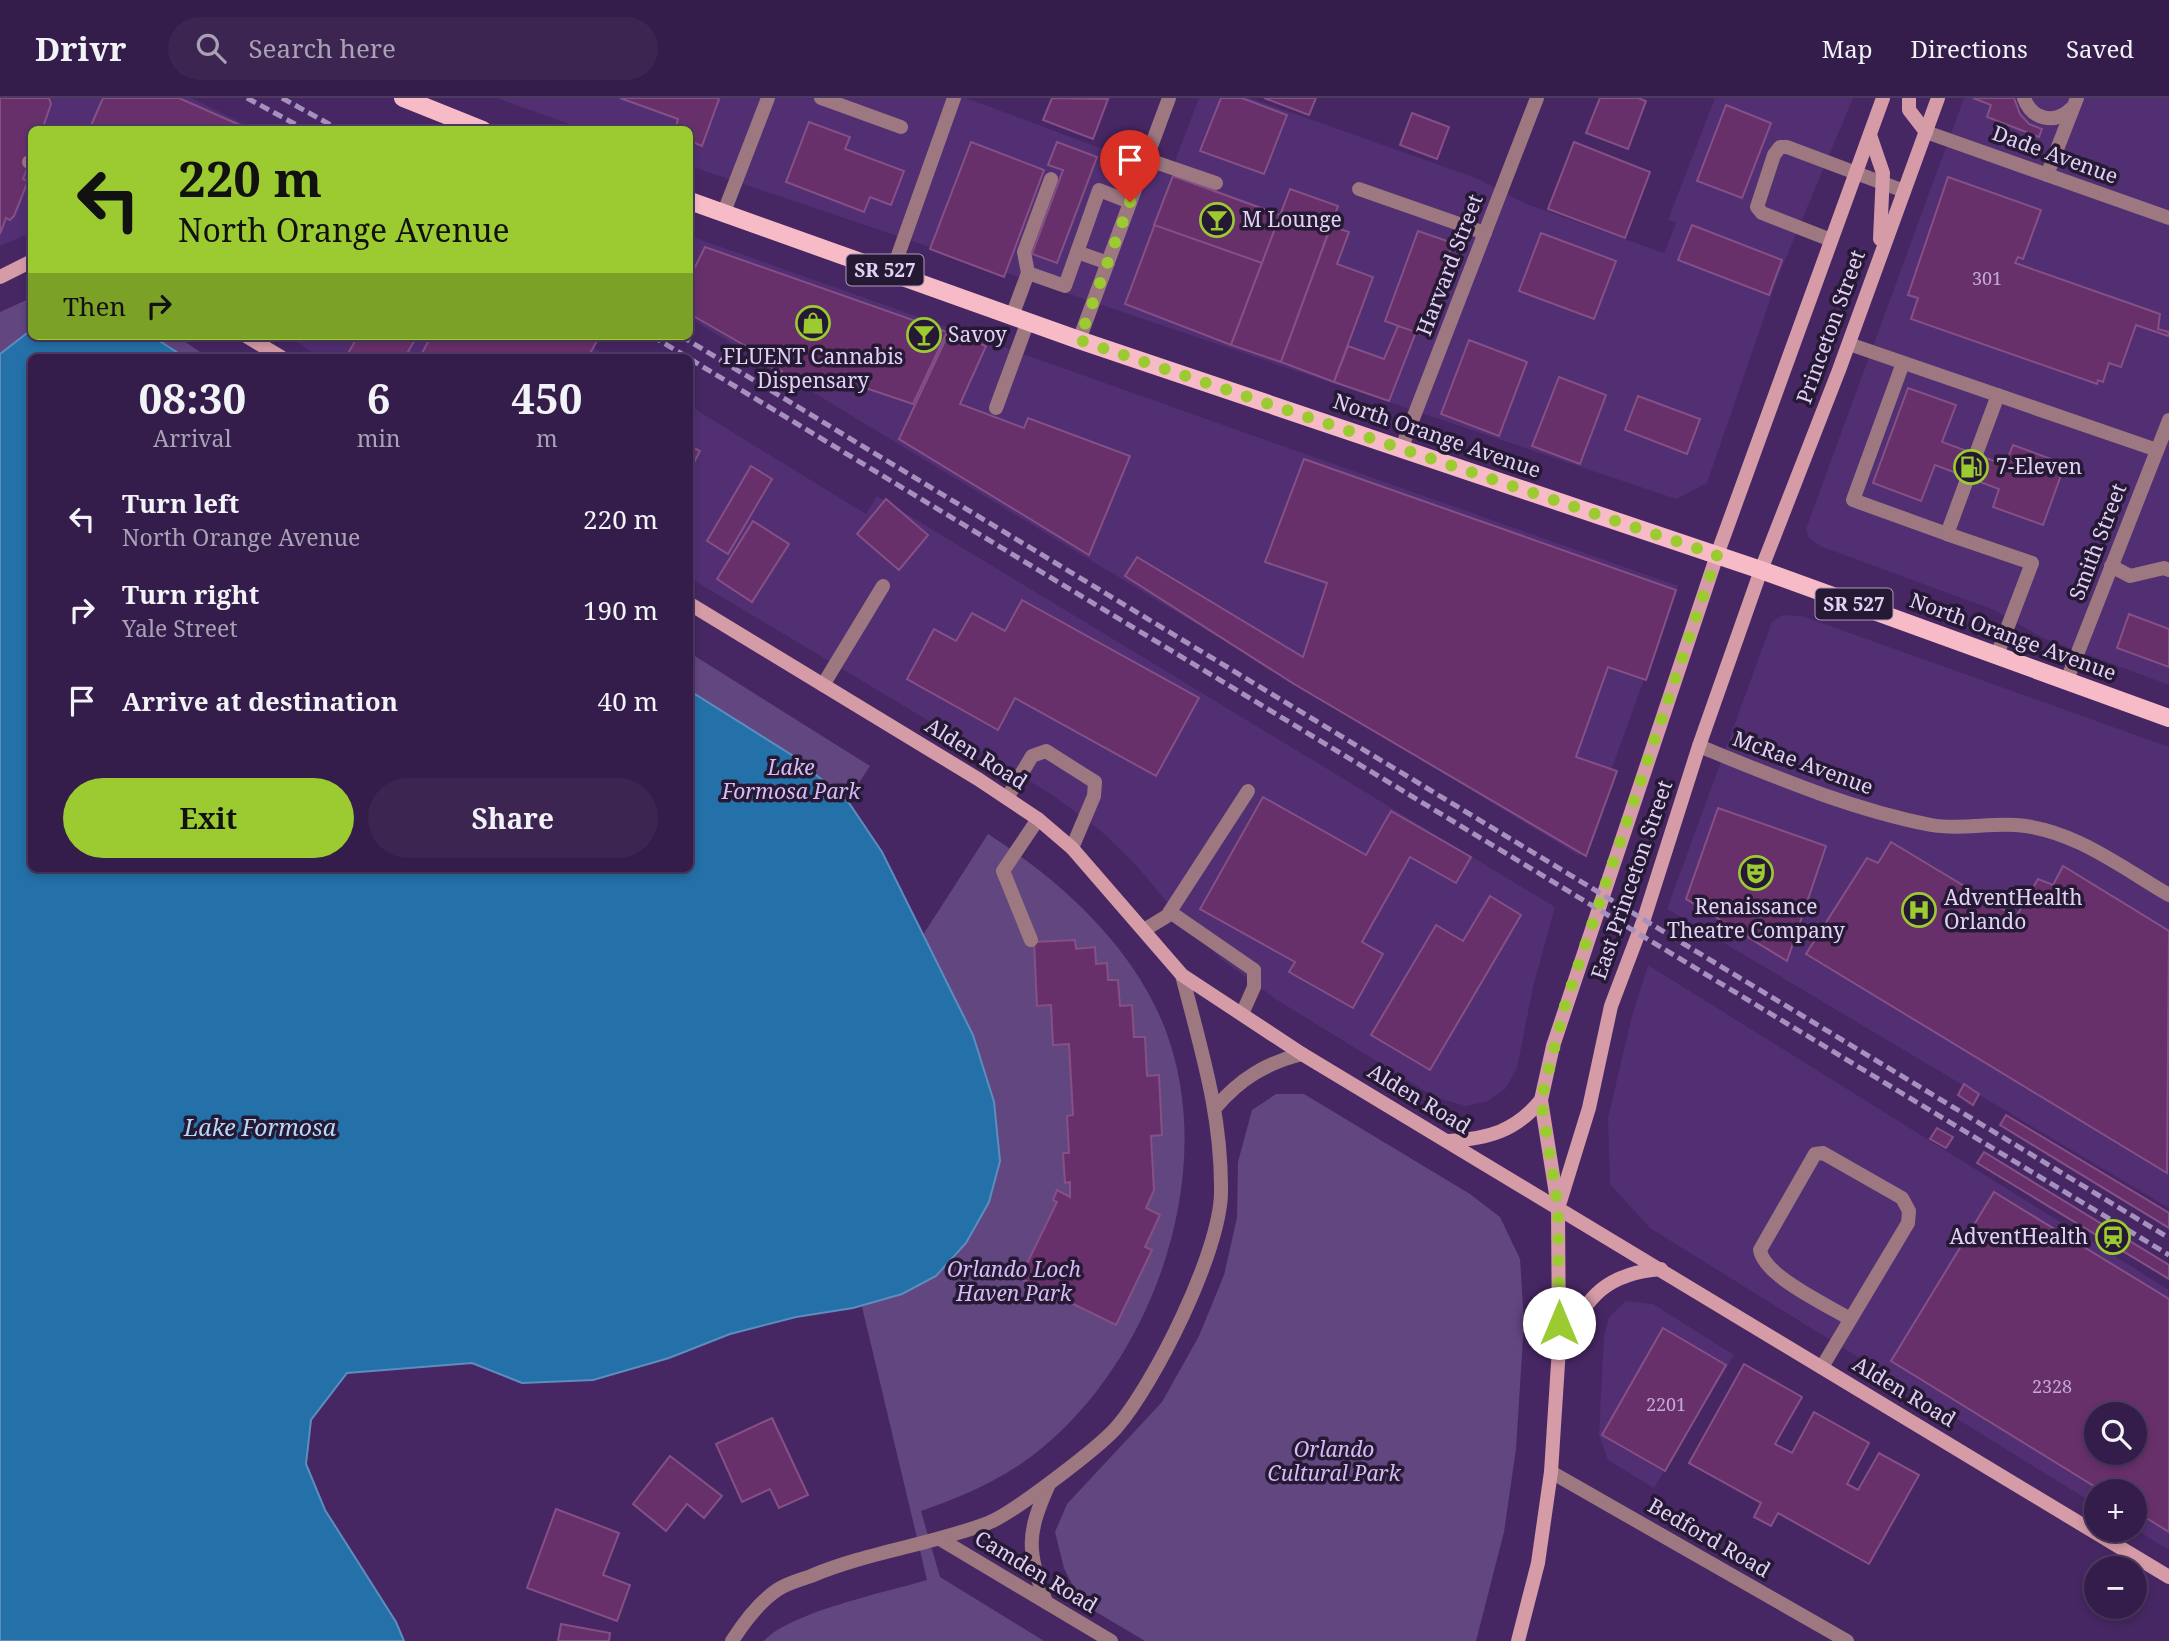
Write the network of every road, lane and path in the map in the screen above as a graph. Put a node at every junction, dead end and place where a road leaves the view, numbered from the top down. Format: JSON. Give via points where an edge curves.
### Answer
{"nodes":[{"id":1,"x":403,"y":98,"type":"edge"},
{"id":2,"x":768,"y":98,"type":"edge"},
{"id":3,"x":821,"y":98,"type":"edge"},
{"id":4,"x":954,"y":98,"type":"edge"},
{"id":5,"x":1169,"y":98,"type":"edge"},
{"id":6,"x":1537,"y":98,"type":"edge"},
{"id":7,"x":1883,"y":98,"type":"edge"},
{"id":8,"x":1909,"y":98,"type":"edge"},
{"id":9,"x":1938,"y":98,"type":"edge"},
{"id":10,"x":2024,"y":98,"type":"edge"},
{"id":11,"x":2076,"y":99,"type":"edge"},
{"id":12,"x":473,"y":126,"type":"edge"},
{"id":13,"x":901,"y":127,"type":"dead end"},
{"id":14,"x":1926,"y":132,"type":"junction"},
{"id":15,"x":1870,"y":135,"type":"junction"},
{"id":16,"x":1146,"y":159,"type":"junction"},
{"id":17,"x":1856,"y":173,"type":"junction"},
{"id":18,"x":2047,"y":175,"type":"junction"},
{"id":19,"x":1051,"y":179,"type":"dead end"},
{"id":20,"x":1216,"y":183,"type":"dead end"},
{"id":21,"x":1883,"y":183,"type":"junction"},
{"id":22,"x":1359,"y":189,"type":"dead end"},
{"id":23,"x":1904,"y":191,"type":"junction"},
{"id":24,"x":693,"y":202,"type":"edge"},
{"id":25,"x":1130,"y":202,"type":"junction"},
{"id":26,"x":724,"y":212,"type":"junction"},
{"id":27,"x":2169,"y":218,"type":"edge"},
{"id":28,"x":1485,"y":233,"type":"junction"},
{"id":29,"x":1831,"y":240,"type":"junction"},
{"id":30,"x":1077,"y":252,"type":"junction"},
{"id":31,"x":1878,"y":262,"type":"junction"},
{"id":32,"x":28,"y":263,"type":"edge"},
{"id":33,"x":1108,"y":263,"type":"junction"},
{"id":34,"x":892,"y":272,"type":"junction"},
{"id":35,"x":1028,"y":273,"type":"junction"},
{"id":36,"x":0,"y":277,"type":"edge"},
{"id":37,"x":1020,"y":318,"type":"junction"},
{"id":38,"x":253,"y":340,"type":"edge"},
{"id":39,"x":1079,"y":340,"type":"junction"},
{"id":40,"x":1849,"y":344,"type":"junction"},
{"id":41,"x":276,"y":354,"type":"edge"},
{"id":42,"x":1903,"y":363,"type":"junction"},
{"id":43,"x":1998,"y":396,"type":"junction"},
{"id":44,"x":996,"y":408,"type":"dead end"},
{"id":45,"x":2168,"y":428,"type":"edge"},
{"id":46,"x":1402,"y":447,"type":"junction"},
{"id":47,"x":2157,"y":450,"type":"junction"},
{"id":48,"x":1976,"y":454,"type":"dead end"},
{"id":49,"x":1968,"y":477,"type":"dead end"},
{"id":50,"x":1947,"y":534,"type":"junction"},
{"id":51,"x":1717,"y":555,"type":"junction"},
{"id":52,"x":2111,"y":566,"type":"junction"},
{"id":53,"x":1761,"y":570,"type":"junction"},
{"id":54,"x":2169,"y":570,"type":"edge"},
{"id":55,"x":883,"y":586,"type":"dead end"},
{"id":56,"x":693,"y":606,"type":"edge"},
{"id":57,"x":1997,"y":655,"type":"junction"},
{"id":58,"x":2067,"y":680,"type":"junction"},
{"id":59,"x":823,"y":685,"type":"junction"},
{"id":60,"x":2169,"y":718,"type":"edge"},
{"id":61,"x":1699,"y":746,"type":"junction"},
{"id":62,"x":1248,"y":792,"type":"dead end"},
{"id":63,"x":1007,"y":798,"type":"junction"},
{"id":64,"x":1038,"y":819,"type":"junction"},
{"id":65,"x":1072,"y":848,"type":"junction"},
{"id":66,"x":2169,"y":895,"type":"edge"},
{"id":67,"x":1170,"y":912,"type":"junction"},
{"id":68,"x":1144,"y":930,"type":"junction"},
{"id":69,"x":1031,"y":940,"type":"dead end"},
{"id":70,"x":1182,"y":975,"type":"junction"},
{"id":71,"x":1242,"y":1014,"type":"junction"},
{"id":72,"x":1302,"y":1054,"type":"junction"},
{"id":73,"x":1541,"y":1100,"type":"junction"},
{"id":74,"x":1216,"y":1107,"type":"junction"},
{"id":75,"x":1448,"y":1141,"type":"junction"},
{"id":76,"x":1558,"y":1207,"type":"junction"},
{"id":77,"x":1661,"y":1269,"type":"junction"},
{"id":78,"x":1850,"y":1319,"type":"junction"},
{"id":79,"x":1559,"y":1348,"type":"junction"},
{"id":80,"x":1822,"y":1367,"type":"junction"},
{"id":81,"x":1551,"y":1472,"type":"junction"},
{"id":82,"x":1050,"y":1482,"type":"junction"},
{"id":83,"x":940,"y":1539,"type":"junction"},
{"id":84,"x":2169,"y":1577,"type":"edge"},
{"id":85,"x":1046,"y":1602,"type":"junction"},
{"id":86,"x":732,"y":1641,"type":"edge"},
{"id":87,"x":1111,"y":1641,"type":"edge"},
{"id":88,"x":1518,"y":1641,"type":"edge"},
{"id":89,"x":1847,"y":1641,"type":"edge"}],
"edges":[{"from":1,"to":12,"type":"main road"},
{"from":2,"to":26,"type":"street"},
{"from":3,"to":13,"type":"street"},
{"from":4,"to":34,"type":"street"},
{"from":5,"to":16,"type":"street"},
{"from":6,"to":28,"type":"street","name":"Harvard Street"},
{"from":7,"to":15,"type":"main road","name":"Princeton Street"},
{"from":8,"to":14,"type":"main road","via":[[1909,110]]},
{"from":9,"to":14,"type":"main road","name":"Princeton Street"},
{"from":10,"to":11,"type":"street","via":[[2032,113],[2048,119],[2065,115]]},
{"from":11,"to":18,"type":"street"},
{"from":14,"to":18,"type":"street","name":"Dade Avenue"},
{"from":14,"to":23,"type":"main road","name":"Princeton Street"},
{"from":15,"to":17,"type":"main road","name":"Princeton Street"},
{"from":15,"to":21,"type":"main road"},
{"from":16,"to":20,"type":"street"},
{"from":16,"to":25,"type":"street"},
{"from":17,"to":21,"type":"street"},
{"from":17,"to":29,"type":"main road","name":"Princeton Street"},
{"from":17,"to":29,"type":"street","via":[[1780,147],[1756,199],[1762,213]]},
{"from":18,"to":27,"type":"street","name":"Dade Avenue"},
{"from":19,"to":35,"type":"street","via":[[1024,252]]},
{"from":21,"to":23,"type":"street"},
{"from":21,"to":31,"type":"main road"},
{"from":22,"to":28,"type":"street"},
{"from":23,"to":31,"type":"main road","name":"Princeton Street"},
{"from":24,"to":26,"type":"main road","name":"North Orange Avenue","number":"SR 527"},
{"from":25,"to":30,"type":"street","via":[[1099,190]]},
{"from":25,"to":33,"type":"street"},
{"from":26,"to":34,"type":"main road","name":"North Orange Avenue","number":"SR 527"},
{"from":28,"to":46,"type":"street","name":"Harvard Street"},
{"from":29,"to":51,"type":"main road","name":"Princeton Street"},
{"from":30,"to":33,"type":"street"},
{"from":30,"to":35,"type":"street","via":[[1065,286]]},
{"from":31,"to":40,"type":"main road","name":"Princeton Street"},
{"from":32,"to":36,"type":"main road"},
{"from":33,"to":39,"type":"street"},
{"from":34,"to":37,"type":"main road","name":"North Orange Avenue","number":"SR 527"},
{"from":35,"to":37,"type":"street"},
{"from":37,"to":39,"type":"main road","name":"North Orange Avenue","number":"SR 527"},
{"from":37,"to":44,"type":"street"},
{"from":38,"to":41,"type":"main road"},
{"from":39,"to":46,"type":"main road","name":"North Orange Avenue","number":"SR 527"},
{"from":40,"to":42,"type":"street"},
{"from":40,"to":53,"type":"main road","name":"Princeton Street"},
{"from":42,"to":43,"type":"street"},
{"from":42,"to":50,"type":"street","via":[[1853,500]]},
{"from":43,"to":47,"type":"street"},
{"from":43,"to":48,"type":"street"},
{"from":45,"to":47,"type":"street","name":"Smith Street"},
{"from":46,"to":51,"type":"main road","name":"North Orange Avenue","number":"SR 527"},
{"from":47,"to":52,"type":"street","name":"Smith Street"},
{"from":49,"to":50,"type":"street"},
{"from":50,"to":57,"type":"street","via":[[2032,563]]},
{"from":51,"to":53,"type":"main road","name":"North Orange Avenue","number":"SR 527"},
{"from":51,"to":73,"type":"main road","name":"East Princeton Street","via":[[1566,1002]]},
{"from":52,"to":54,"type":"street","via":[[2130,576]]},
{"from":52,"to":58,"type":"street","name":"Smith Street"},
{"from":53,"to":57,"type":"main road","name":"North Orange Avenue","number":"SR 527"},
{"from":53,"to":61,"type":"main road","name":"East Princeton Street"},
{"from":55,"to":59,"type":"street"},
{"from":56,"to":59,"type":"main road","name":"Alden Road"},
{"from":57,"to":58,"type":"main road","name":"North Orange Avenue","number":"SR 527"},
{"from":58,"to":60,"type":"main road","name":"North Orange Avenue","number":"SR 527"},
{"from":59,"to":63,"type":"main road","name":"Alden Road"},
{"from":61,"to":66,"type":"street","name":"McRae Avenue","via":[[1842,803],[1934,825],[2052,830]]},
{"from":61,"to":76,"type":"main road","name":"East Princeton Street","via":[[1611,1006],[1589,1108]]},
{"from":62,"to":67,"type":"street"},
{"from":63,"to":64,"type":"main road","name":"Alden Road"},
{"from":63,"to":65,"type":"street","via":[[1039,751],[1096,782]]},
{"from":64,"to":65,"type":"main road","name":"Alden Road"},
{"from":64,"to":69,"type":"street","via":[[1003,871]]},
{"from":65,"to":68,"type":"main road","name":"Alden Road"},
{"from":67,"to":68,"type":"street"},
{"from":67,"to":71,"type":"street","via":[[1254,970],[1256,978]]},
{"from":68,"to":70,"type":"main road","name":"Alden Road"},
{"from":70,"to":71,"type":"main road","name":"Alden Road"},
{"from":70,"to":74,"type":"street"},
{"from":71,"to":72,"type":"main road","name":"Alden Road"},
{"from":72,"to":74,"type":"street","via":[[1252,1073]]},
{"from":72,"to":75,"type":"main road","name":"Alden Road"},
{"from":73,"to":75,"type":"main road","via":[[1510,1129],[1479,1139]]},
{"from":73,"to":76,"type":"main road","name":"East Princeton Street"},
{"from":74,"to":82,"type":"street","via":[[1221,1196],[1190,1298],[1160,1364],[1115,1429]]},
{"from":75,"to":76,"type":"main road","name":"Alden Road"},
{"from":76,"to":77,"type":"main road","name":"Alden Road"},
{"from":76,"to":79,"type":"main road","name":"East Princeton Street"},
{"from":77,"to":79,"type":"main road","via":[[1613,1279],[1590,1297]]},
{"from":77,"to":80,"type":"main road","name":"Alden Road"},
{"from":78,"to":78,"type":"street","via":[[1908,1223],[1909,1211],[1902,1198],[1823,1153],[1815,1154],[1760,1250],[1761,1256],[1781,1277]]},
{"from":78,"to":80,"type":"street"},
{"from":79,"to":81,"type":"main road","name":"East Princeton Street"},
{"from":80,"to":84,"type":"main road","name":"Alden Road"},
{"from":81,"to":88,"type":"main road","name":"East Princeton Street","via":[[1538,1563]]},
{"from":81,"to":89,"type":"street","name":"Bedford Road"},
{"from":82,"to":83,"type":"street","via":[[992,1521]]},
{"from":82,"to":85,"type":"street","via":[[1033,1519],[1030,1542]]},
{"from":83,"to":85,"type":"street","name":"Camden Road"},
{"from":83,"to":86,"type":"street","via":[[848,1560],[778,1589],[746,1617]]},
{"from":85,"to":87,"type":"street","name":"Camden Road"}]}
